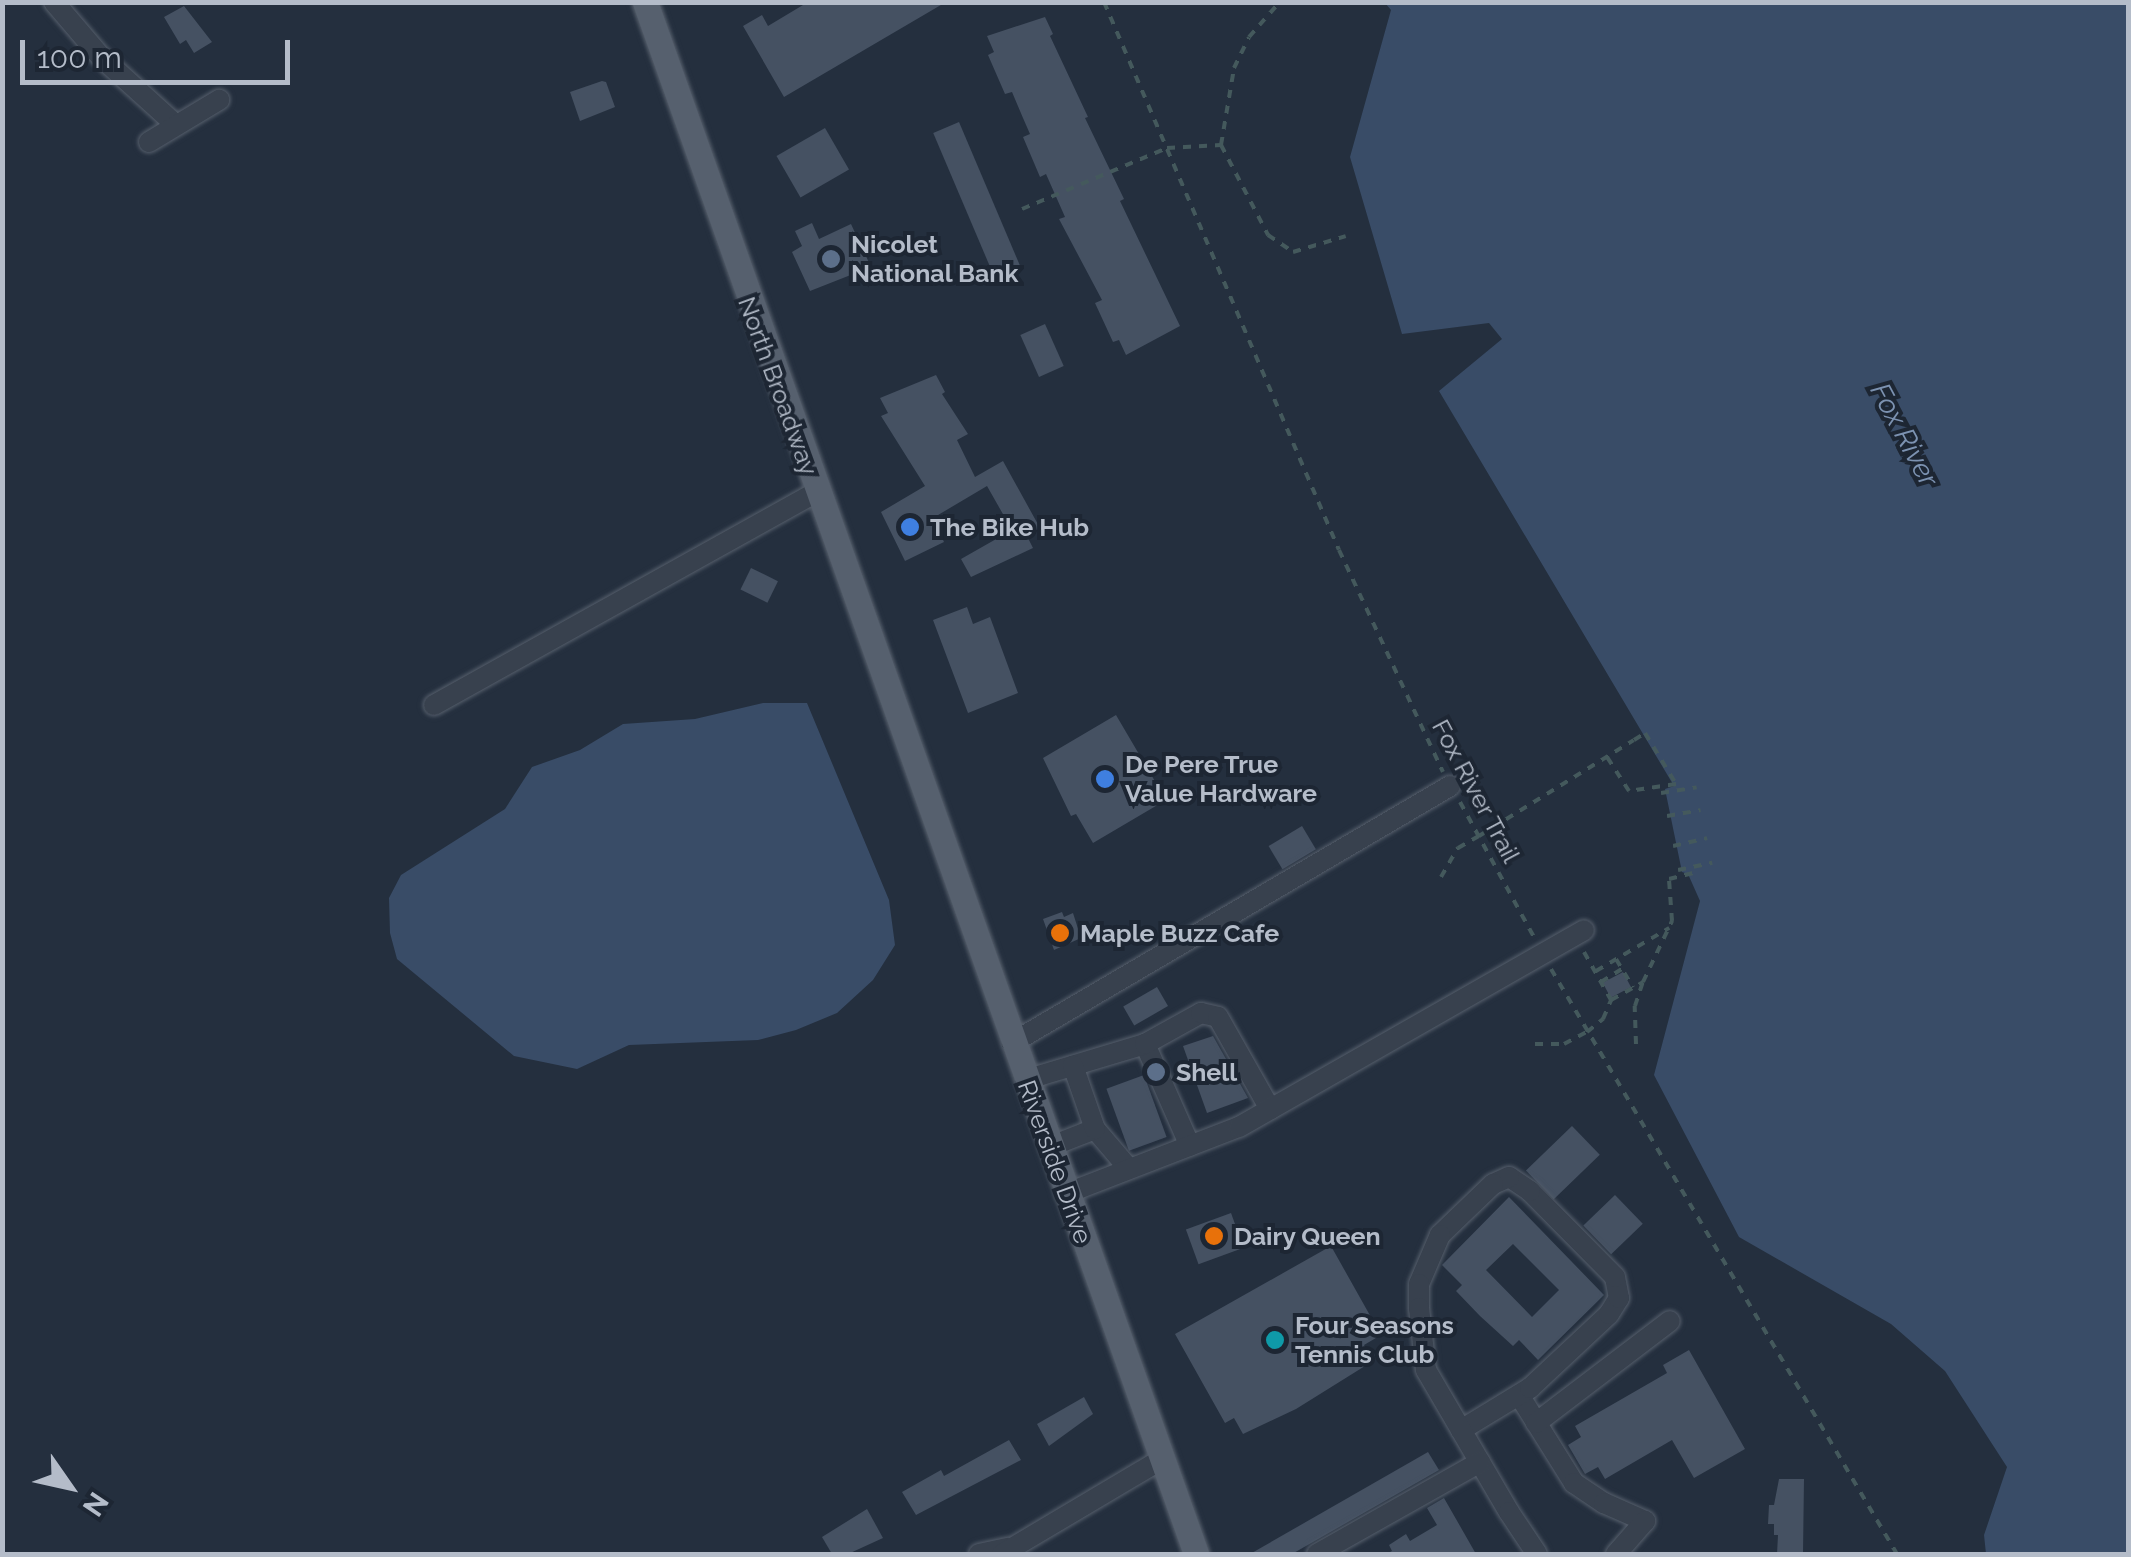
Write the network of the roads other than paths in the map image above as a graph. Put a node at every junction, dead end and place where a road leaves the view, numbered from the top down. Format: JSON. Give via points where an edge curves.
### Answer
{"nodes":[{"id":1,"x":54,"y":2,"type":"edge"},
{"id":2,"x":645,"y":2,"type":"edge"},
{"id":3,"x":219,"y":100,"type":"dead end"},
{"id":4,"x":176,"y":125,"type":"junction"},
{"id":5,"x":149,"y":142,"type":"dead end"},
{"id":6,"x":816,"y":492,"type":"junction"},
{"id":7,"x":434,"y":705,"type":"dead end"},
{"id":8,"x":916,"y":768,"type":"joint"},
{"id":9,"x":1450,"y":786,"type":"road end"},
{"id":10,"x":1584,"y":930,"type":"dead end"},
{"id":11,"x":1012,"y":1043,"type":"junction"},
{"id":12,"x":1145,"y":1044,"type":"junction"},
{"id":13,"x":1074,"y":1066,"type":"junction"},
{"id":14,"x":1026,"y":1080,"type":"junction"},
{"id":15,"x":1270,"y":1109,"type":"junction"},
{"id":16,"x":1095,"y":1129,"type":"junction"},
{"id":17,"x":1190,"y":1146,"type":"junction"},
{"id":18,"x":1049,"y":1147,"type":"junction"},
{"id":19,"x":1129,"y":1169,"type":"junction"},
{"id":20,"x":1066,"y":1194,"type":"junction"},
{"id":21,"x":1670,"y":1322,"type":"dead end"},
{"id":22,"x":1519,"y":1395,"type":"junction"},
{"id":23,"x":1536,"y":1424,"type":"junction"},
{"id":24,"x":1461,"y":1430,"type":"junction"},
{"id":25,"x":1162,"y":1458,"type":"junction"},
{"id":26,"x":1480,"y":1462,"type":"junction"},
{"id":27,"x":1005,"y":1551,"type":"edge"},
{"id":28,"x":979,"y":1554,"type":"edge"},
{"id":29,"x":1196,"y":1554,"type":"edge"},
{"id":30,"x":1317,"y":1554,"type":"edge"},
{"id":31,"x":1537,"y":1554,"type":"edge"},
{"id":32,"x":1616,"y":1554,"type":"edge"}],
"edges":[{"from":1,"to":4,"type":"street","via":[[101,57]]},
{"from":2,"to":6,"type":"main road","name":"North Broadway"},
{"from":3,"to":4,"type":"street"},
{"from":4,"to":5,"type":"street"},
{"from":6,"to":7,"type":"street"},
{"from":6,"to":8,"type":"main road","name":"North Broadway"},
{"from":8,"to":11,"type":"main road","name":"Riverside Drive"},
{"from":9,"to":11,"type":"street"},
{"from":10,"to":15,"type":"street"},
{"from":11,"to":14,"type":"main road","name":"Riverside Drive"},
{"from":12,"to":13,"type":"street"},
{"from":12,"to":15,"type":"street","via":[[1201,1013],[1218,1017]]},
{"from":12,"to":17,"type":"street"},
{"from":13,"to":14,"type":"street"},
{"from":13,"to":16,"type":"street"},
{"from":14,"to":18,"type":"main road","name":"Riverside Drive"},
{"from":15,"to":17,"type":"street"},
{"from":16,"to":18,"type":"street"},
{"from":16,"to":19,"type":"street"},
{"from":17,"to":19,"type":"street"},
{"from":18,"to":20,"type":"main road","name":"Riverside Drive"},
{"from":19,"to":20,"type":"street"},
{"from":20,"to":25,"type":"main road","name":"Riverside Drive"},
{"from":21,"to":23,"type":"street"},
{"from":22,"to":23,"type":"street"},
{"from":22,"to":24,"type":"street"},
{"from":22,"to":24,"type":"street","via":[[1608,1314],[1619,1286],[1530,1190],[1509,1177],[1440,1234],[1419,1284],[1426,1370]]},
{"from":23,"to":32,"type":"street","via":[[1574,1482],[1645,1521]]},
{"from":24,"to":26,"type":"street"},
{"from":25,"to":27,"type":"street"},
{"from":25,"to":29,"type":"main road","name":"Riverside Drive"},
{"from":26,"to":30,"type":"street"},
{"from":26,"to":31,"type":"street"},
{"from":27,"to":28,"type":"street"}]}
